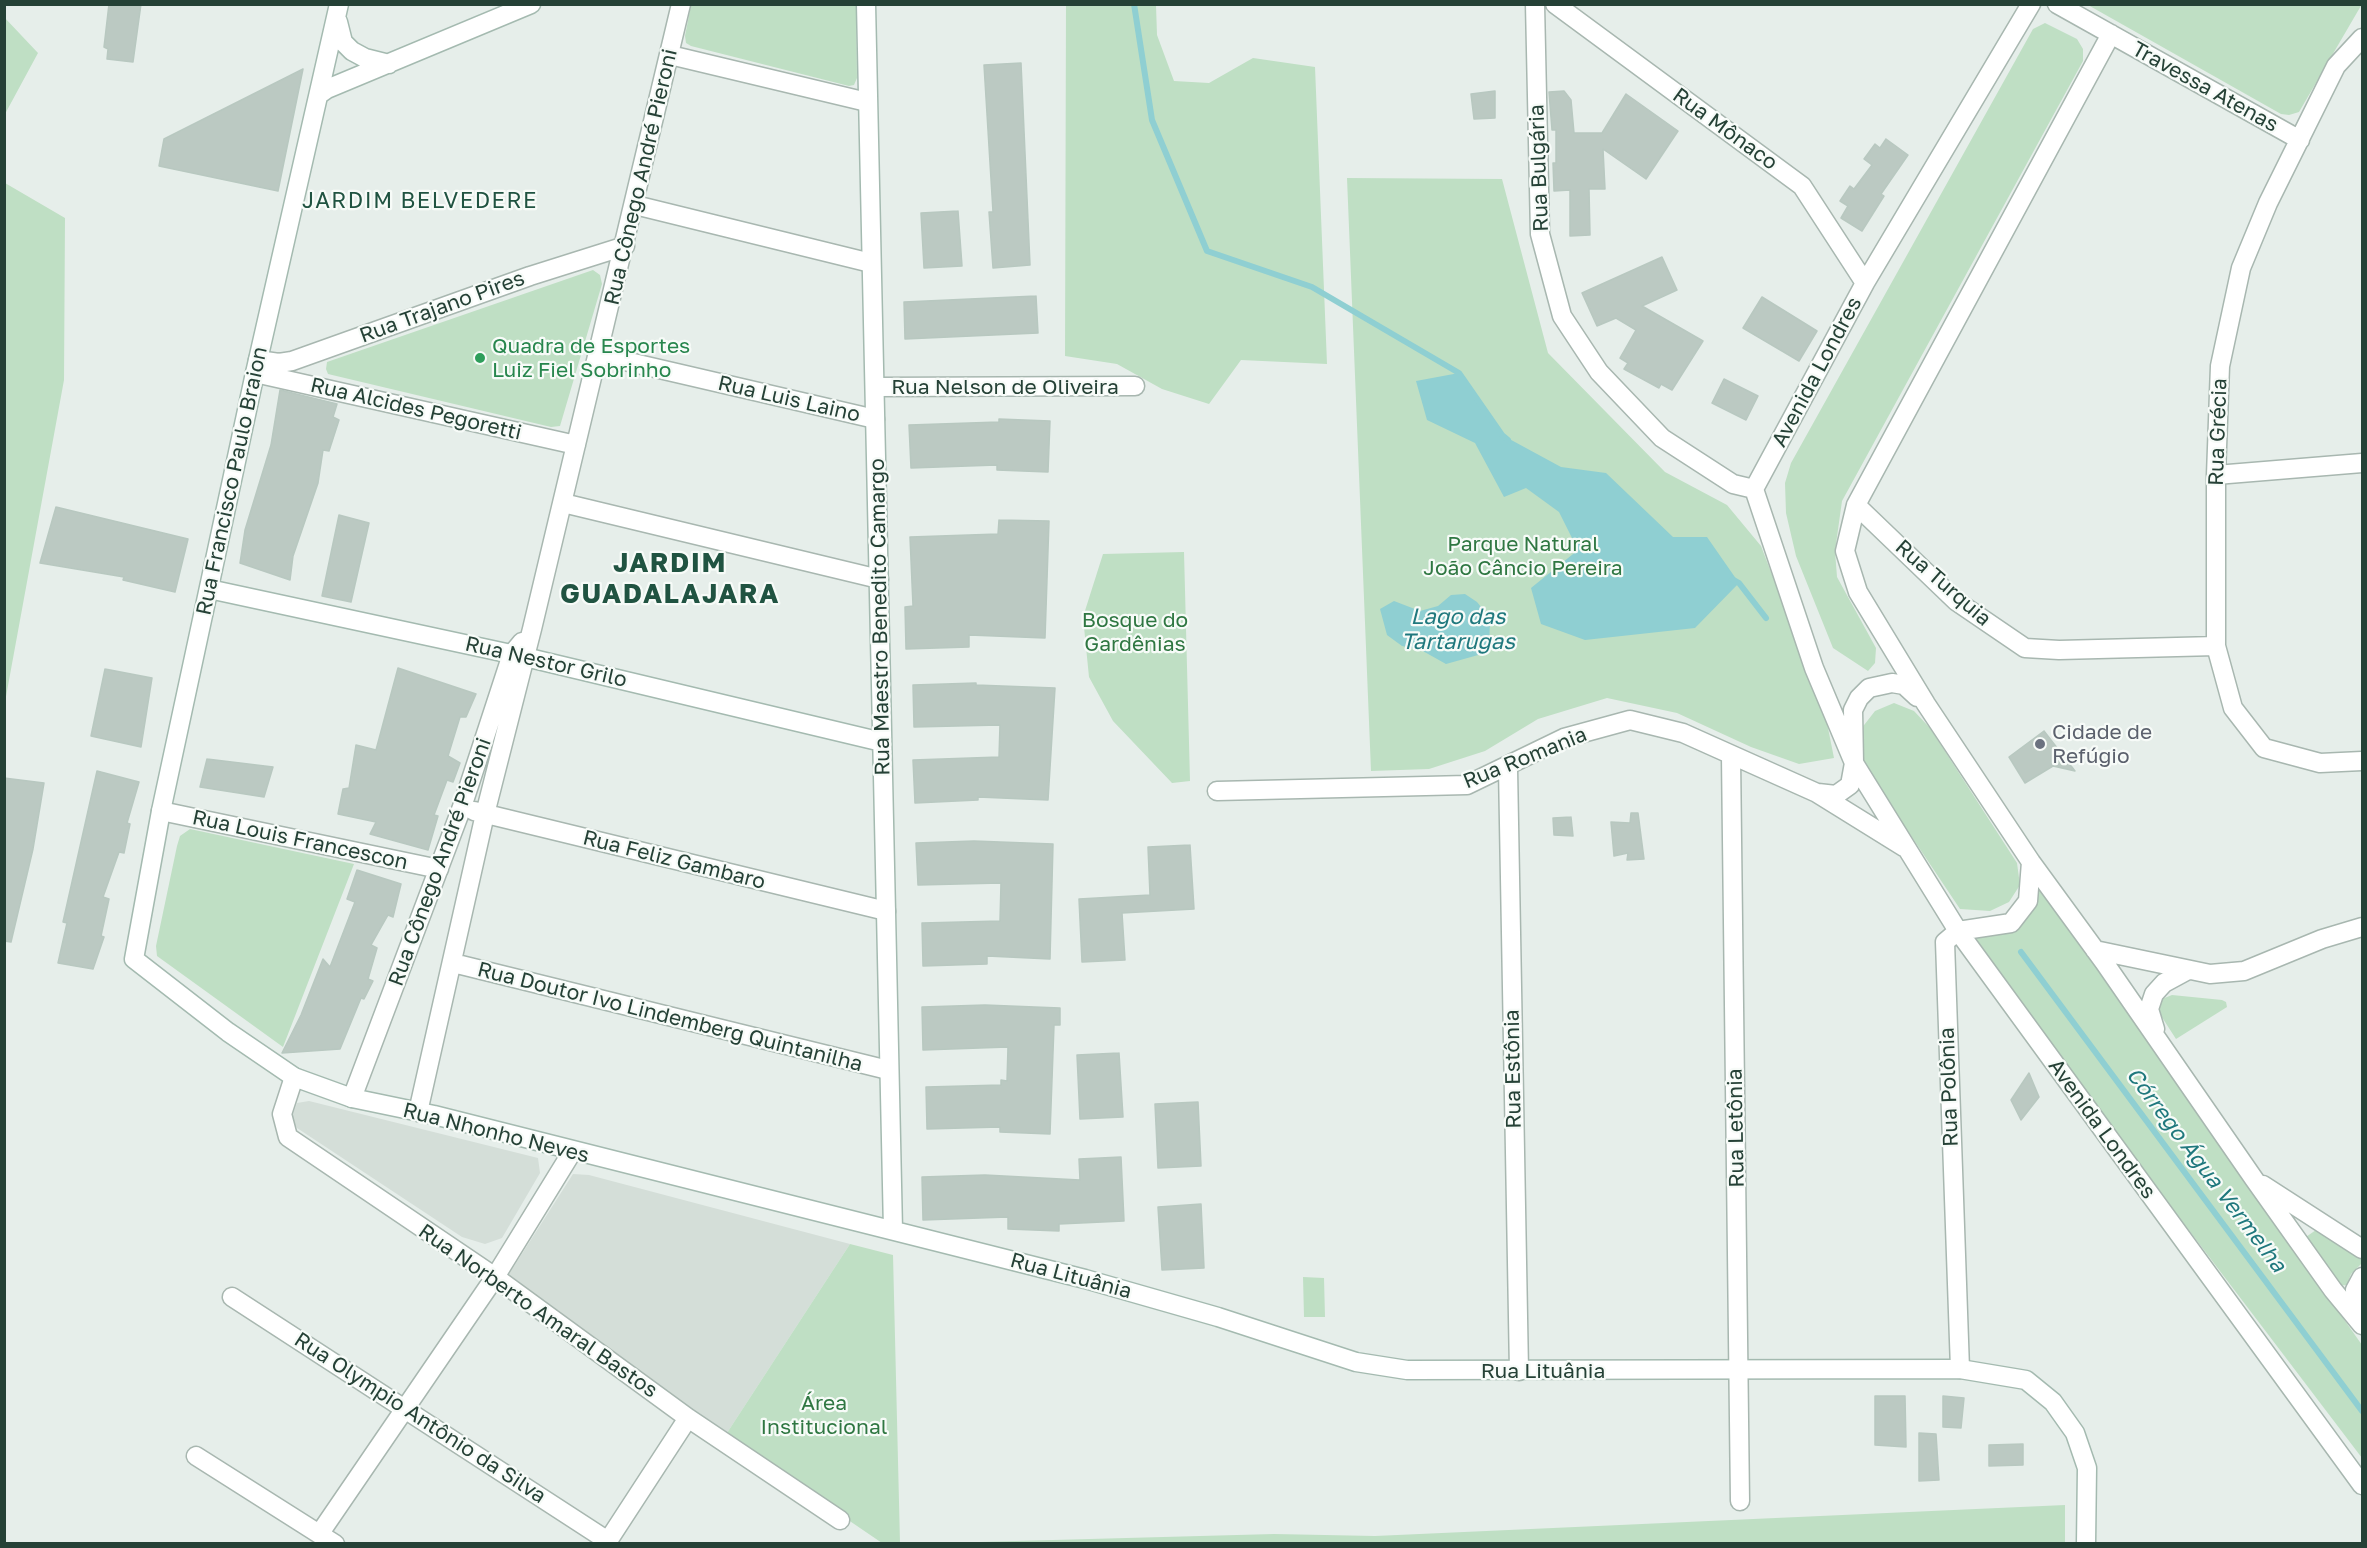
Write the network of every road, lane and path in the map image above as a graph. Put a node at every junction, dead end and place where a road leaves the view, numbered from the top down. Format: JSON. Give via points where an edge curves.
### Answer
{"nodes":[{"id":1,"x":531,"y":4,"type":"edge"},
{"id":2,"x":681,"y":4,"type":"edge"},
{"id":3,"x":866,"y":4,"type":"edge"},
{"id":4,"x":1535,"y":4,"type":"edge"},
{"id":5,"x":1555,"y":4,"type":"edge"},
{"id":6,"x":2031,"y":4,"type":"edge"},
{"id":7,"x":2057,"y":4,"type":"edge"},
{"id":8,"x":338,"y":8,"type":"edge"},
{"id":9,"x":2111,"y":34,"type":"junction"},
{"id":10,"x":2362,"y":38,"type":"edge"},
{"id":11,"x":670,"y":55,"type":"junction"},
{"id":12,"x":388,"y":64,"type":"junction"},
{"id":13,"x":320,"y":94,"type":"junction"},
{"id":14,"x":867,"y":102,"type":"junction"},
{"id":15,"x":2300,"y":140,"type":"junction"},
{"id":16,"x":635,"y":205,"type":"junction"},
{"id":17,"x":625,"y":246,"type":"junction"},
{"id":18,"x":871,"y":263,"type":"junction"},
{"id":19,"x":1865,"y":283,"type":"junction"},
{"id":20,"x":598,"y":355,"type":"junction"},
{"id":21,"x":256,"y":366,"type":"junction"},
{"id":22,"x":1135,"y":386,"type":"dead end"},
{"id":23,"x":874,"y":387,"type":"junction"},
{"id":24,"x":875,"y":419,"type":"junction"},
{"id":25,"x":576,"y":445,"type":"junction"},
{"id":26,"x":2362,"y":463,"type":"edge"},
{"id":27,"x":2216,"y":475,"type":"junction"},
{"id":28,"x":1754,"y":489,"type":"junction"},
{"id":29,"x":563,"y":503,"type":"junction"},
{"id":30,"x":1856,"y":505,"type":"junction"},
{"id":31,"x":879,"y":579,"type":"junction"},
{"id":32,"x":209,"y":589,"type":"junction"},
{"id":33,"x":2216,"y":646,"type":"junction"},
{"id":34,"x":519,"y":655,"type":"junction"},
{"id":35,"x":1926,"y":704,"type":"junction"},
{"id":36,"x":882,"y":742,"type":"junction"},
{"id":37,"x":1731,"y":756,"type":"junction"},
{"id":38,"x":2362,"y":761,"type":"edge"},
{"id":39,"x":1854,"y":764,"type":"junction"},
{"id":40,"x":1508,"y":768,"type":"junction"},
{"id":41,"x":1217,"y":791,"type":"dead end"},
{"id":42,"x":1817,"y":793,"type":"junction"},
{"id":43,"x":462,"y":807,"type":"junction"},
{"id":44,"x":161,"y":811,"type":"junction"},
{"id":45,"x":485,"y":814,"type":"junction"},
{"id":46,"x":1907,"y":849,"type":"junction"},
{"id":47,"x":2031,"y":862,"type":"junction"},
{"id":48,"x":439,"y":868,"type":"junction"},
{"id":49,"x":886,"y":911,"type":"junction"},
{"id":50,"x":2362,"y":927,"type":"edge"},
{"id":51,"x":1958,"y":931,"type":"junction"},
{"id":52,"x":2095,"y":950,"type":"junction"},
{"id":53,"x":134,"y":959,"type":"joint"},
{"id":54,"x":453,"y":963,"type":"junction"},
{"id":55,"x":2188,"y":970,"type":"junction"},
{"id":56,"x":2159,"y":1041,"type":"junction"},
{"id":57,"x":888,"y":1070,"type":"junction"},
{"id":58,"x":294,"y":1077,"type":"junction"},
{"id":59,"x":352,"y":1098,"type":"junction"},
{"id":60,"x":418,"y":1112,"type":"junction"},
{"id":61,"x":572,"y":1152,"type":"junction"},
{"id":62,"x":2254,"y":1179,"type":"junction"},
{"id":63,"x":893,"y":1230,"type":"junction"},
{"id":64,"x":2362,"y":1249,"type":"edge"},
{"id":65,"x":495,"y":1277,"type":"junction"},
{"id":66,"x":2362,"y":1277,"type":"edge"},
{"id":67,"x":231,"y":1297,"type":"dead end"},
{"id":68,"x":2361,"y":1323,"type":"edge"},
{"id":69,"x":1960,"y":1369,"type":"junction"},
{"id":70,"x":1519,"y":1371,"type":"junction"},
{"id":71,"x":1740,"y":1371,"type":"junction"},
{"id":72,"x":406,"y":1408,"type":"junction"},
{"id":73,"x":688,"y":1418,"type":"junction"},
{"id":74,"x":195,"y":1456,"type":"dead end"},
{"id":75,"x":2362,"y":1485,"type":"edge"},
{"id":76,"x":1740,"y":1501,"type":"dead end"},
{"id":77,"x":840,"y":1520,"type":"dead end"},
{"id":78,"x":320,"y":1533,"type":"junction"},
{"id":79,"x":607,"y":1542,"type":"edge"},
{"id":80,"x":335,"y":1544,"type":"edge"},
{"id":81,"x":2086,"y":1544,"type":"edge"}],
"edges":[{"from":1,"to":12,"type":"street"},
{"from":2,"to":11,"type":"street","name":"Rua Cônego André Pieroni"},
{"from":3,"to":14,"type":"street","name":"Rua Maestro Benedito Camargo"},
{"from":4,"to":28,"type":"street","name":"Rua Bulgária","via":[[1540,234],[1562,316],[1599,372],[1662,438],[1733,483]]},
{"from":5,"to":19,"type":"street","name":"Rua Mônaco","via":[[1802,186]]},
{"from":6,"to":19,"type":"street","name":"Avenida Londres"},
{"from":7,"to":9,"type":"street","name":"Travessa Atenas"},
{"from":8,"to":12,"type":"street","via":[[343,42],[365,58]]},
{"from":8,"to":13,"type":"street","name":"Rua Francisco Paulo Braion"},
{"from":9,"to":15,"type":"street","name":"Travessa Atenas"},
{"from":9,"to":30,"type":"street"},
{"from":10,"to":15,"type":"street","name":"Rua Grécia","via":[[2336,66]]},
{"from":11,"to":14,"type":"street"},
{"from":11,"to":16,"type":"street","name":"Rua Cônego André Pieroni"},
{"from":12,"to":13,"type":"street"},
{"from":13,"to":21,"type":"street","name":"Rua Francisco Paulo Braion"},
{"from":14,"to":18,"type":"street","name":"Rua Maestro Benedito Camargo"},
{"from":15,"to":27,"type":"street","name":"Rua Grécia","via":[[2241,268],[2220,366]]},
{"from":16,"to":17,"type":"street","name":"Rua Cônego André Pieroni"},
{"from":16,"to":18,"type":"street"},
{"from":17,"to":20,"type":"street","name":"Rua Cônego André Pieroni"},
{"from":17,"to":21,"type":"street","name":"Rua Trajano Pires","via":[[292,361]]},
{"from":18,"to":23,"type":"street","name":"Rua Maestro Benedito Camargo"},
{"from":19,"to":28,"type":"street","name":"Avenida Londres"},
{"from":20,"to":24,"type":"street","name":"Rua Luis Laino"},
{"from":20,"to":25,"type":"street","name":"Rua Cônego André Pieroni"},
{"from":21,"to":25,"type":"street","name":"Rua Alcides Pegoretti"},
{"from":21,"to":32,"type":"street","name":"Rua Francisco Paulo Braion"},
{"from":22,"to":23,"type":"street","name":"Rua Nelson de Oliveira"},
{"from":23,"to":24,"type":"street","name":"Rua Maestro Benedito Camargo"},
{"from":24,"to":31,"type":"street","name":"Rua Maestro Benedito Camargo"},
{"from":25,"to":29,"type":"street","name":"Rua Cônego André Pieroni"},
{"from":26,"to":27,"type":"street"},
{"from":27,"to":33,"type":"street","name":"Rua Grécia"},
{"from":28,"to":39,"type":"street","name":"Avenida Londres","via":[[1814,668]]},
{"from":29,"to":31,"type":"street"},
{"from":29,"to":34,"type":"street","name":"Rua Cônego André Pieroni","via":[[532,628]]},
{"from":30,"to":33,"type":"street","name":"Rua Turquia","via":[[1956,601],[2025,648]]},
{"from":30,"to":35,"type":"street","via":[[1845,551],[1858,592]]},
{"from":31,"to":36,"type":"street","name":"Rua Maestro Benedito Camargo"},
{"from":32,"to":34,"type":"street","name":"Rua Nestor Grilo"},
{"from":32,"to":44,"type":"street","name":"Rua Francisco Paulo Braion"},
{"from":33,"to":38,"type":"street","name":"Rua Grécia","via":[[2233,708],[2264,748],[2320,763]]},
{"from":34,"to":36,"type":"street","name":"Rua Nestor Grilo"},
{"from":34,"to":43,"type":"street","name":"Rua Cônego André Pieroni"},
{"from":34,"to":45,"type":"street","name":"Rua Cônego André Pieroni"},
{"from":35,"to":39,"type":"street","via":[[1904,685],[1892,683],[1869,688],[1853,710]]},
{"from":35,"to":47,"type":"street"},
{"from":36,"to":49,"type":"street","name":"Rua Maestro Benedito Camargo"},
{"from":37,"to":40,"type":"street","name":"Rua Romania","via":[[1683,733],[1630,720],[1564,738]]},
{"from":37,"to":42,"type":"street","name":"Rua Romania"},
{"from":37,"to":71,"type":"street","name":"Rua Letônia"},
{"from":39,"to":42,"type":"street","via":[[1850,785],[1836,795]]},
{"from":39,"to":46,"type":"street","name":"Avenida Londres"},
{"from":40,"to":41,"type":"street","name":"Rua Romania","via":[[1467,785]]},
{"from":40,"to":70,"type":"street","name":"Rua Estônia"},
{"from":42,"to":46,"type":"street","name":"Rua Romania"},
{"from":43,"to":45,"type":"street","name":"Rua Feliz Gambaro"},
{"from":43,"to":48,"type":"street","name":"Rua Cônego André Pieroni"},
{"from":44,"to":48,"type":"street","name":"Rua Louis Francescon"},
{"from":44,"to":53,"type":"street","name":"Rua Francisco Paulo Braion"},
{"from":45,"to":49,"type":"street","name":"Rua Feliz Gambaro"},
{"from":45,"to":54,"type":"street","name":"Rua Cônego André Pieroni"},
{"from":46,"to":51,"type":"street","name":"Avenida Londres"},
{"from":47,"to":51,"type":"street","via":[[2028,901],[2012,923]]},
{"from":47,"to":52,"type":"street"},
{"from":48,"to":59,"type":"street","name":"Rua Cônego André Pieroni"},
{"from":49,"to":57,"type":"street","name":"Rua Maestro Benedito Camargo"},
{"from":50,"to":55,"type":"street","via":[[2244,971],[2210,974]]},
{"from":51,"to":69,"type":"street","name":"Rua Polônia","via":[[1945,942],[1944,959]]},
{"from":51,"to":75,"type":"street","name":"Avenida Londres"},
{"from":52,"to":55,"type":"street"},
{"from":52,"to":56,"type":"street"},
{"from":53,"to":58,"type":"street","name":"Rua Nhonho Neves"},
{"from":54,"to":57,"type":"street","name":"Rua Doutor Ivo Lindemberg Quintanilha"},
{"from":54,"to":60,"type":"street","name":"Rua Cônego André Pieroni"},
{"from":55,"to":56,"type":"street","via":[[2164,983],[2154,994],[2149,1010]]},
{"from":56,"to":62,"type":"street"},
{"from":57,"to":63,"type":"street","name":"Rua Maestro Benedito Camargo"},
{"from":58,"to":59,"type":"street","name":"Rua Nhonho Neves"},
{"from":58,"to":65,"type":"street","name":"Rua Norberto Amaral Bastos","via":[[282,1114],[288,1137]]},
{"from":59,"to":60,"type":"street","name":"Rua Nhonho Neves"},
{"from":60,"to":61,"type":"street","name":"Rua Nhonho Neves"},
{"from":61,"to":63,"type":"street","name":"Rua Nhonho Neves"},
{"from":61,"to":65,"type":"street"},
{"from":62,"to":64,"type":"street"},
{"from":62,"to":68,"type":"street"},
{"from":63,"to":70,"type":"street","name":"Rua Lituânia","via":[[1144,1295],[1356,1362],[1407,1370]]},
{"from":65,"to":72,"type":"street"},
{"from":65,"to":73,"type":"street","name":"Rua Norberto Amaral Bastos"},
{"from":66,"to":68,"type":"street","via":[[2355,1290]]},
{"from":67,"to":72,"type":"street","name":"Rua Olympio Antônio da Silva"},
{"from":69,"to":71,"type":"street","name":"Rua Lituânia"},
{"from":69,"to":81,"type":"street","name":"Rua Lituânia","via":[[2026,1380],[2053,1402],[2075,1433],[2087,1468]]},
{"from":70,"to":71,"type":"street","name":"Rua Lituânia"},
{"from":71,"to":76,"type":"street","name":"Rua Letônia"},
{"from":72,"to":78,"type":"street"},
{"from":72,"to":79,"type":"street","name":"Rua Olympio Antônio da Silva"},
{"from":73,"to":77,"type":"street","name":"Rua Norberto Amaral Bastos"},
{"from":73,"to":79,"type":"street"},
{"from":74,"to":78,"type":"street"},
{"from":78,"to":80,"type":"street"}]}
